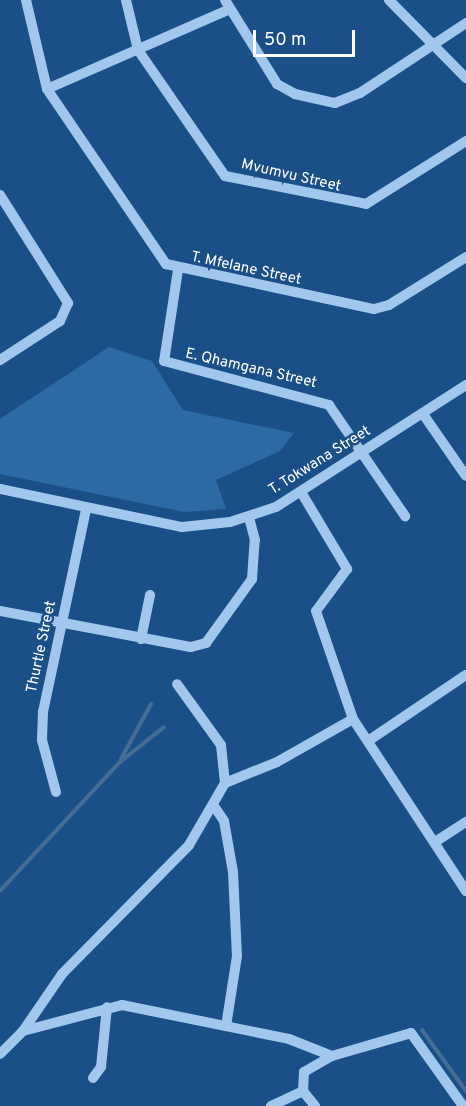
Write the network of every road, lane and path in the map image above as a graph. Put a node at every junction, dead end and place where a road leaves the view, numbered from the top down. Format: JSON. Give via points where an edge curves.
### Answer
{"nodes":[{"id":1,"x":26,"y":0,"type":"edge"},
{"id":2,"x":126,"y":0,"type":"edge"},
{"id":3,"x":389,"y":0,"type":"edge"},
{"id":4,"x":227,"y":5,"type":"edge"},
{"id":5,"x":466,"y":23,"type":"edge"},
{"id":6,"x":435,"y":46,"type":"junction"},
{"id":7,"x":138,"y":50,"type":"junction"},
{"id":8,"x":466,"y":78,"type":"edge"},
{"id":9,"x":47,"y":89,"type":"junction"},
{"id":10,"x":466,"y":141,"type":"edge"},
{"id":11,"x":0,"y":195,"type":"edge"},
{"id":12,"x":466,"y":257,"type":"edge"},
{"id":13,"x":178,"y":270,"type":"junction"},
{"id":14,"x":0,"y":360,"type":"edge"},
{"id":15,"x":466,"y":385,"type":"edge"},
{"id":16,"x":423,"y":414,"type":"junction"},
{"id":17,"x":363,"y":453,"type":"junction"},
{"id":18,"x":466,"y":476,"type":"edge"},
{"id":19,"x":0,"y":489,"type":"edge"},
{"id":20,"x":301,"y":492,"type":"junction"},
{"id":21,"x":86,"y":509,"type":"junction"},
{"id":22,"x":405,"y":516,"type":"dead end"},
{"id":23,"x":249,"y":517,"type":"junction"},
{"id":24,"x":150,"y":595,"type":"dead end"},
{"id":25,"x":0,"y":611,"type":"edge"},
{"id":26,"x":61,"y":624,"type":"junction"},
{"id":27,"x":141,"y":639,"type":"junction"},
{"id":28,"x":466,"y":675,"type":"edge"},
{"id":29,"x":177,"y":684,"type":"dead end"},
{"id":30,"x":353,"y":719,"type":"junction"},
{"id":31,"x":368,"y":741,"type":"junction"},
{"id":32,"x":225,"y":783,"type":"junction"},
{"id":33,"x":56,"y":792,"type":"dead end"},
{"id":34,"x":213,"y":806,"type":"junction"},
{"id":35,"x":466,"y":822,"type":"edge"},
{"id":36,"x":435,"y":842,"type":"junction"},
{"id":37,"x":466,"y":891,"type":"edge"},
{"id":38,"x":107,"y":1007,"type":"junction"},
{"id":39,"x":226,"y":1026,"type":"junction"},
{"id":40,"x":23,"y":1031,"type":"junction"},
{"id":41,"x":0,"y":1054,"type":"edge"},
{"id":42,"x":332,"y":1056,"type":"junction"},
{"id":43,"x":93,"y":1078,"type":"dead end"},
{"id":44,"x":303,"y":1091,"type":"junction"},
{"id":45,"x":271,"y":1106,"type":"edge"},
{"id":46,"x":315,"y":1106,"type":"edge"},
{"id":47,"x":463,"y":1106,"type":"edge"}],
"edges":[{"from":1,"to":9,"type":"street","name":"T. Mfelane Street"},
{"from":2,"to":7,"type":"street","name":"Mvumvu Street"},
{"from":3,"to":6,"type":"street"},
{"from":4,"to":6,"type":"street","via":[[277,84],[295,94],[335,103]]},
{"from":4,"to":7,"type":"street"},
{"from":5,"to":6,"type":"street"},
{"from":6,"to":8,"type":"street"},
{"from":7,"to":9,"type":"street"},
{"from":7,"to":10,"type":"street","name":"Mvumvu Street","via":[[220,172],[248,184],[366,204]]},
{"from":9,"to":13,"type":"street","name":"T. Mfelane Street","via":[[153,250]]},
{"from":11,"to":14,"type":"street","via":[[68,303],[60,321]]},
{"from":12,"to":13,"type":"street","name":"T. Mfelane Street","via":[[389,305],[374,309]]},
{"from":13,"to":17,"type":"street","name":"E. Qhamgana Street","via":[[164,361],[322,401],[341,418]]},
{"from":15,"to":16,"type":"street","name":"T. Tokwana Street"},
{"from":16,"to":17,"type":"street","name":"T. Tokwana Street"},
{"from":16,"to":18,"type":"street"},
{"from":17,"to":20,"type":"street","name":"T. Tokwana Street"},
{"from":17,"to":22,"type":"street"},
{"from":19,"to":21,"type":"street","name":"T. Tokwana Street"},
{"from":20,"to":23,"type":"street","name":"T. Tokwana Street"},
{"from":20,"to":30,"type":"street","via":[[347,569],[316,610]]},
{"from":21,"to":23,"type":"street","name":"T. Tokwana Street","via":[[182,527]]},
{"from":21,"to":26,"type":"street","name":"Thurtle Street"},
{"from":23,"to":27,"type":"street","via":[[255,540],[252,579],[206,643],[191,647]]},
{"from":24,"to":27,"type":"street"},
{"from":25,"to":26,"type":"street"},
{"from":26,"to":27,"type":"street"},
{"from":26,"to":33,"type":"street","name":"Thurtle Street","via":[[42,727]]},
{"from":28,"to":31,"type":"street"},
{"from":29,"to":32,"type":"street","via":[[221,745]]},
{"from":30,"to":31,"type":"street"},
{"from":30,"to":32,"type":"street","via":[[293,754]]},
{"from":31,"to":36,"type":"street"},
{"from":32,"to":34,"type":"street"},
{"from":34,"to":39,"type":"street","via":[[224,821],[232,872],[237,956]]},
{"from":34,"to":40,"type":"street","via":[[189,845],[62,974]]},
{"from":35,"to":36,"type":"street"},
{"from":36,"to":37,"type":"street"},
{"from":38,"to":39,"type":"street","via":[[151,1008]]},
{"from":38,"to":40,"type":"street"},
{"from":38,"to":43,"type":"street","via":[[102,1067]]},
{"from":39,"to":42,"type":"street","via":[[289,1039]]},
{"from":40,"to":41,"type":"street"},
{"from":42,"to":44,"type":"street","via":[[304,1072]]},
{"from":42,"to":47,"type":"street","via":[[411,1034]]},
{"from":44,"to":45,"type":"street"},
{"from":44,"to":46,"type":"street"}]}
